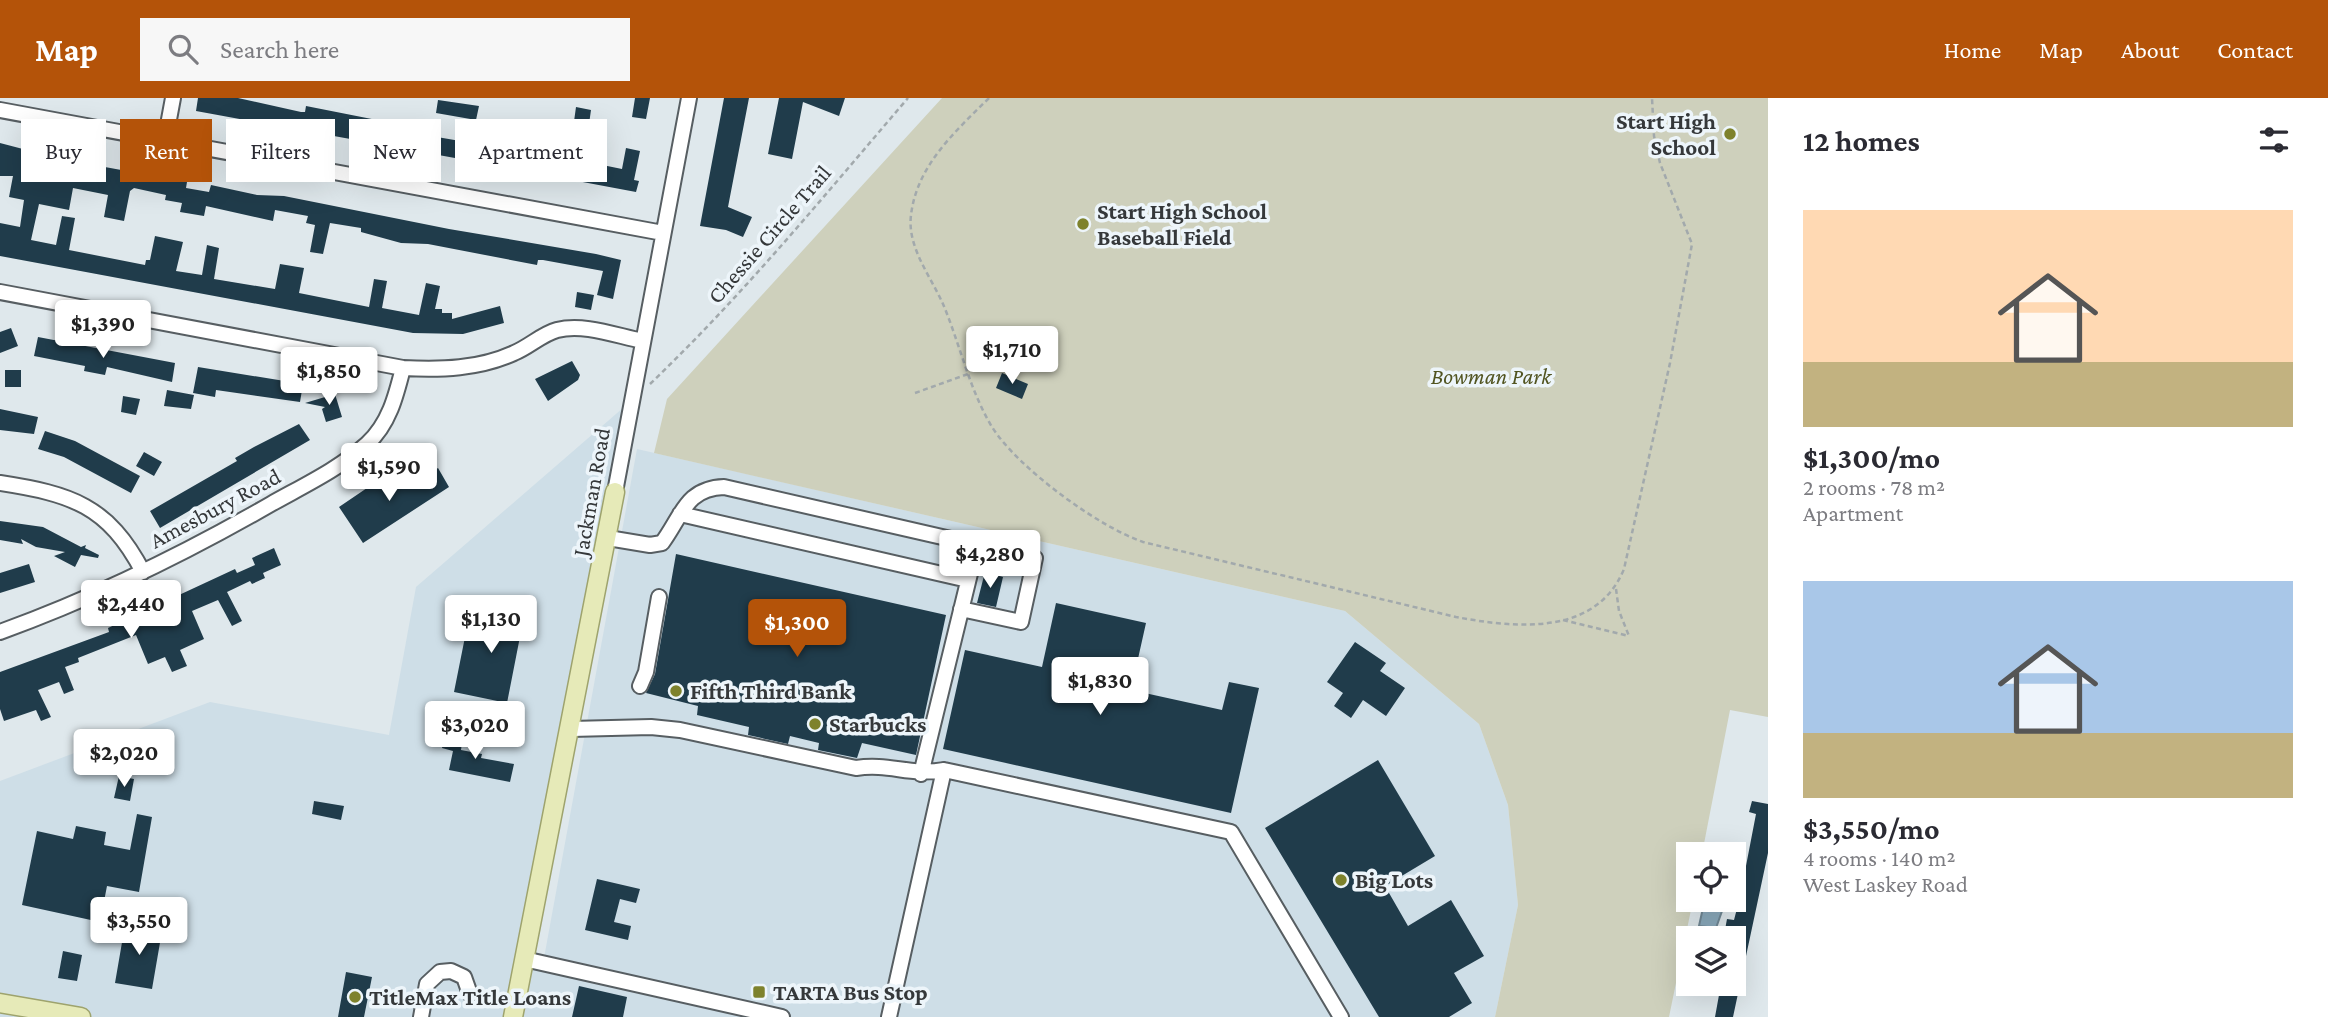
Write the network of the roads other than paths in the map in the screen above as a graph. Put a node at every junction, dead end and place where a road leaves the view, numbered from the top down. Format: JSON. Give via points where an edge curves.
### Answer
{"nodes":[{"id":1,"x":173,"y":98,"type":"edge"},
{"id":2,"x":689,"y":98,"type":"edge"},
{"id":3,"x":0,"y":110,"type":"edge"},
{"id":4,"x":169,"y":119,"type":"edge"},
{"id":5,"x":120,"y":133,"type":"edge"},
{"id":6,"x":212,"y":150,"type":"edge"},
{"id":7,"x":663,"y":233,"type":"junction"},
{"id":8,"x":0,"y":292,"type":"edge"},
{"id":9,"x":643,"y":341,"type":"junction"},
{"id":10,"x":403,"y":368,"type":"junction"},
{"id":11,"x":0,"y":483,"type":"edge"},
{"id":12,"x":615,"y":492,"type":"joint"},
{"id":13,"x":680,"y":514,"type":"junction"},
{"id":14,"x":608,"y":538,"type":"junction"},
{"id":15,"x":1035,"y":558,"type":"dead end"},
{"id":16,"x":143,"y":572,"type":"junction"},
{"id":17,"x":968,"y":580,"type":"junction"},
{"id":18,"x":659,"y":597,"type":"dead end"},
{"id":19,"x":961,"y":609,"type":"junction"},
{"id":20,"x":648,"y":614,"type":"dead end"},
{"id":21,"x":0,"y":632,"type":"edge"},
{"id":22,"x":638,"y":670,"type":"dead end"},
{"id":23,"x":640,"y":686,"type":"dead end"},
{"id":24,"x":571,"y":729,"type":"junction"},
{"id":25,"x":944,"y":770,"type":"junction"},
{"id":26,"x":921,"y":774,"type":"junction"},
{"id":27,"x":524,"y":959,"type":"junction"},
{"id":28,"x":470,"y":994,"type":"dead end"},
{"id":29,"x":6,"y":1008,"type":"edge"},
{"id":30,"x":80,"y":1017,"type":"edge"},
{"id":31,"x":421,"y":1017,"type":"edge"},
{"id":32,"x":513,"y":1017,"type":"edge"},
{"id":33,"x":782,"y":1017,"type":"edge"},
{"id":34,"x":890,"y":1017,"type":"edge"},
{"id":35,"x":1341,"y":1017,"type":"edge"}],
"edges":[{"from":1,"to":4,"type":"street"},
{"from":2,"to":7,"type":"street","name":"Jackman Road"},
{"from":3,"to":5,"type":"street"},
{"from":6,"to":7,"type":"street"},
{"from":7,"to":9,"type":"street","name":"Jackman Road"},
{"from":8,"to":10,"type":"street"},
{"from":9,"to":10,"type":"street","via":[[582,328],[556,330],[482,364],[442,370]]},
{"from":9,"to":12,"type":"street","name":"Jackman Road"},
{"from":10,"to":16,"type":"street","name":"Amesbury Road","via":[[391,410],[367,444],[300,487]]},
{"from":11,"to":16,"type":"street","via":[[58,494],[104,519],[126,540]]},
{"from":12,"to":14,"type":"main road","name":"Jackman Road"},
{"from":13,"to":14,"type":"street","via":[[662,543]]},
{"from":13,"to":17,"type":"street"},
{"from":13,"to":17,"type":"street","via":[[695,495],[708,488],[737,490],[977,545]]},
{"from":14,"to":24,"type":"main road","name":"Jackman Road"},
{"from":15,"to":19,"type":"street","via":[[1021,622]]},
{"from":16,"to":21,"type":"street","name":"Amesbury Road"},
{"from":17,"to":19,"type":"street"},
{"from":18,"to":23,"type":"street","via":[[655,633]]},
{"from":19,"to":26,"type":"street"},
{"from":20,"to":22,"type":"street"},
{"from":24,"to":26,"type":"street","via":[[661,728],[856,768],[877,765]]},
{"from":24,"to":27,"type":"main road","name":"Jackman Road"},
{"from":25,"to":26,"type":"street"},
{"from":25,"to":34,"type":"street"},
{"from":25,"to":35,"type":"street","via":[[1231,832]]},
{"from":27,"to":32,"type":"main road","name":"Jackman Road"},
{"from":27,"to":33,"type":"street"},
{"from":28,"to":31,"type":"street","via":[[464,977],[440,972],[427,984]]},
{"from":29,"to":30,"type":"main road"}]}
